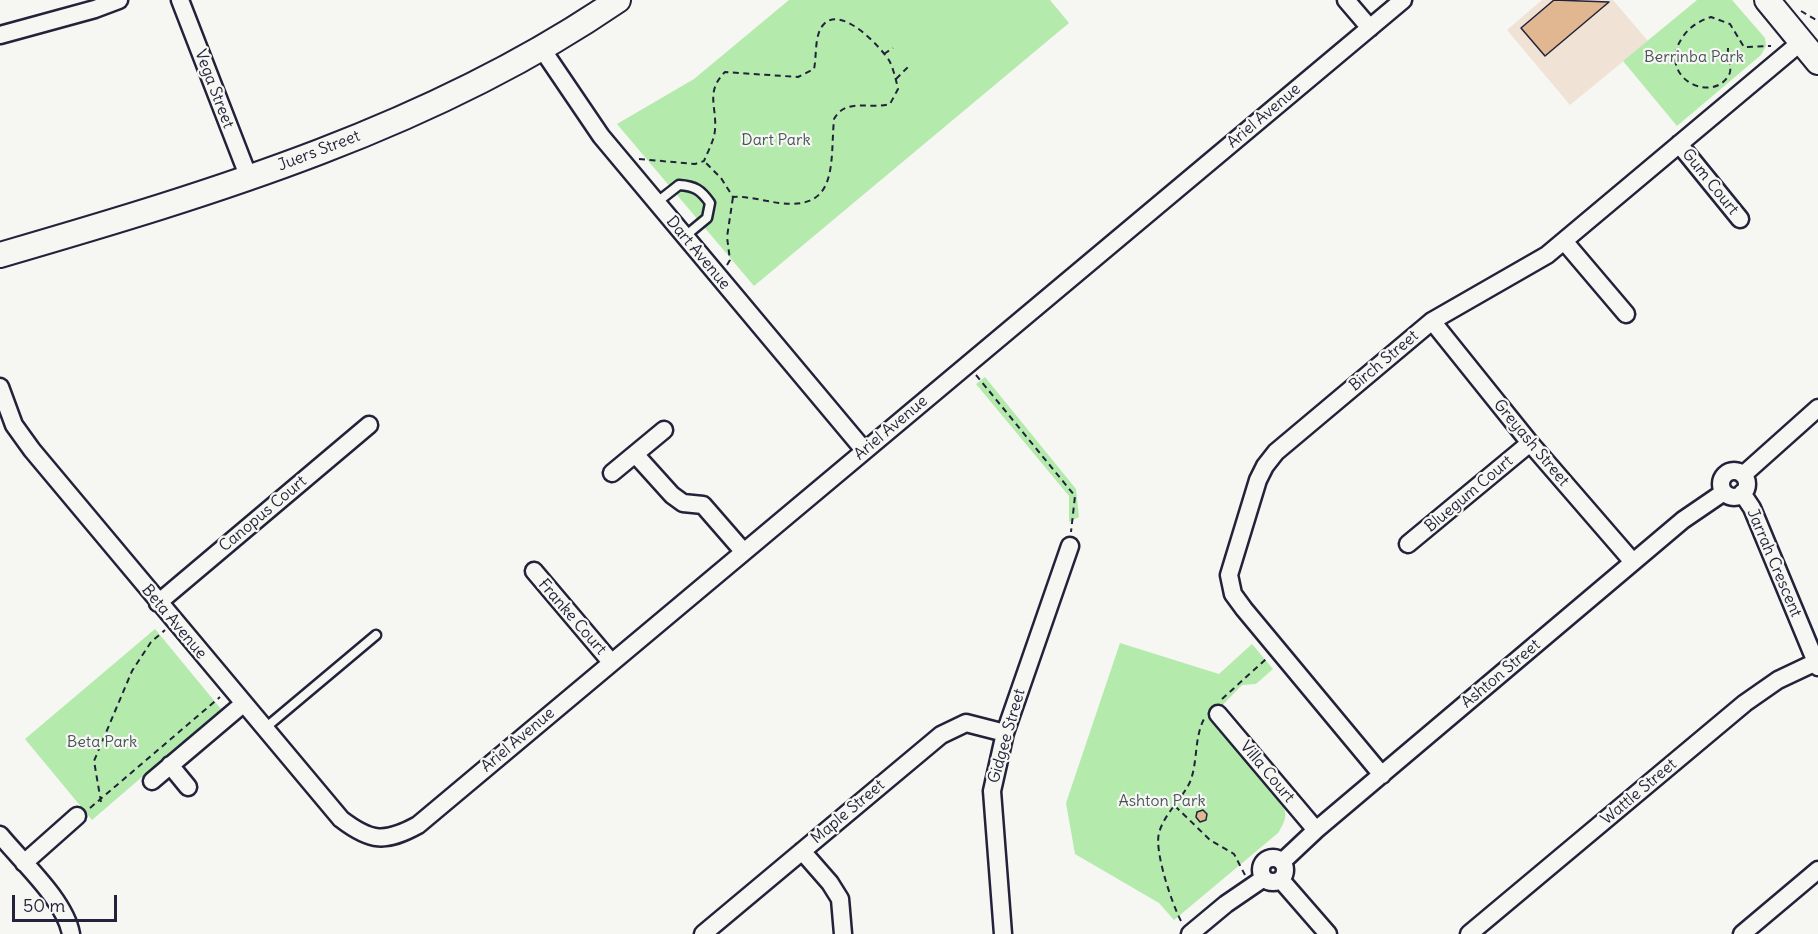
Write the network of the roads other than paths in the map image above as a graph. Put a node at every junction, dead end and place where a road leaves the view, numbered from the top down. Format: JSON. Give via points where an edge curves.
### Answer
{"nodes":[{"id":1,"x":119,"y":0,"type":"edge"},
{"id":2,"x":180,"y":0,"type":"edge"},
{"id":3,"x":618,"y":0,"type":"edge"},
{"id":4,"x":1346,"y":0,"type":"edge"},
{"id":5,"x":1403,"y":0,"type":"edge"},
{"id":6,"x":1767,"y":0,"type":"edge"},
{"id":7,"x":1370,"y":28,"type":"junction"},
{"id":8,"x":0,"y":35,"type":"edge"},
{"id":9,"x":1801,"y":42,"type":"junction"},
{"id":10,"x":542,"y":49,"type":"junction"},
{"id":11,"x":1818,"y":62,"type":"edge"},
{"id":12,"x":1679,"y":144,"type":"junction"},
{"id":13,"x":249,"y":178,"type":"junction"},
{"id":14,"x":656,"y":203,"type":"junction"},
{"id":15,"x":1740,"y":219,"type":"dead end"},
{"id":16,"x":684,"y":237,"type":"junction"},
{"id":17,"x":1564,"y":241,"type":"junction"},
{"id":18,"x":0,"y":255,"type":"edge"},
{"id":19,"x":1626,"y":314,"type":"dead end"},
{"id":20,"x":1432,"y":321,"type":"junction"},
{"id":21,"x":0,"y":387,"type":"edge"},
{"id":22,"x":1818,"y":408,"type":"edge"},
{"id":23,"x":369,"y":425,"type":"dead end"},
{"id":24,"x":664,"y":430,"type":"dead end"},
{"id":25,"x":1530,"y":443,"type":"junction"},
{"id":26,"x":864,"y":450,"type":"junction"},
{"id":27,"x":635,"y":454,"type":"junction"},
{"id":28,"x":612,"y":472,"type":"dead end"},
{"id":29,"x":1743,"y":475,"type":"junction"},
{"id":30,"x":1724,"y":492,"type":"junction"},
{"id":31,"x":1742,"y":494,"type":"junction"},
{"id":32,"x":1408,"y":544,"type":"dead end"},
{"id":33,"x":1070,"y":546,"type":"road end"},
{"id":34,"x":743,"y":551,"type":"junction"},
{"id":35,"x":1633,"y":562,"type":"junction"},
{"id":36,"x":534,"y":571,"type":"dead end"},
{"id":37,"x":158,"y":603,"type":"junction"},
{"id":38,"x":376,"y":635,"type":"dead end"},
{"id":39,"x":611,"y":662,"type":"junction"},
{"id":40,"x":1817,"y":665,"type":"edge"},
{"id":41,"x":243,"y":704,"type":"junction"},
{"id":42,"x":1215,"y":711,"type":"road end"},
{"id":43,"x":264,"y":729,"type":"junction"},
{"id":44,"x":1005,"y":733,"type":"junction"},
{"id":45,"x":170,"y":765,"type":"junction"},
{"id":46,"x":1382,"y":775,"type":"junction"},
{"id":47,"x":152,"y":781,"type":"dead end"},
{"id":48,"x":188,"y":787,"type":"dead end"},
{"id":49,"x":77,"y":816,"type":"road end"},
{"id":50,"x":1316,"y":830,"type":"junction"},
{"id":51,"x":0,"y":835,"type":"edge"},
{"id":52,"x":372,"y":838,"type":"joint"},
{"id":53,"x":802,"y":851,"type":"junction"},
{"id":54,"x":1282,"y":862,"type":"junction"},
{"id":55,"x":24,"y":863,"type":"junction"},
{"id":56,"x":1818,"y":870,"type":"edge"},
{"id":57,"x":1281,"y":880,"type":"junction"},
{"id":58,"x":1258,"y":883,"type":"junction"},
{"id":59,"x":1186,"y":929,"type":"edge"},
{"id":60,"x":71,"y":934,"type":"edge"},
{"id":61,"x":704,"y":934,"type":"edge"},
{"id":62,"x":843,"y":934,"type":"edge"},
{"id":63,"x":1003,"y":934,"type":"edge"},
{"id":64,"x":1328,"y":934,"type":"edge"},
{"id":65,"x":1469,"y":934,"type":"edge"},
{"id":66,"x":1742,"y":934,"type":"edge"}],
"edges":[{"from":1,"to":8,"type":"street"},
{"from":2,"to":13,"type":"street","name":"Vega Street"},
{"from":3,"to":10,"type":"street","name":"Juers Street"},
{"from":4,"to":7,"type":"street"},
{"from":5,"to":7,"type":"street","name":"Ariel Avenue"},
{"from":6,"to":9,"type":"street"},
{"from":7,"to":26,"type":"street","name":"Ariel Avenue"},
{"from":9,"to":11,"type":"street"},
{"from":9,"to":12,"type":"street","name":"Birch Street"},
{"from":10,"to":13,"type":"street","name":"Juers Street","via":[[380,127]]},
{"from":10,"to":14,"type":"street","name":"Dart Avenue","via":[[601,136]]},
{"from":12,"to":15,"type":"street","name":"Gum Court"},
{"from":12,"to":17,"type":"street","name":"Birch Street"},
{"from":13,"to":18,"type":"street","name":"Juers Street","via":[[163,208]]},
{"from":14,"to":16,"type":"street","name":"Dart Avenue"},
{"from":14,"to":16,"type":"lane","via":[[679,185],[702,191],[710,203],[707,218]]},
{"from":16,"to":26,"type":"street","name":"Dart Avenue"},
{"from":17,"to":19,"type":"street"},
{"from":17,"to":20,"type":"street","name":"Birch Street","via":[[1528,268]]},
{"from":20,"to":25,"type":"street","name":"Greyash Street"},
{"from":20,"to":46,"type":"street","name":"Birch Street","via":[[1287,442],[1265,466],[1229,575],[1233,594]]},
{"from":21,"to":37,"type":"street","name":"Beta Avenue","via":[[14,425],[32,450]]},
{"from":22,"to":29,"type":"street"},
{"from":23,"to":37,"type":"street","name":"Canopus Court"},
{"from":24,"to":27,"type":"street"},
{"from":25,"to":32,"type":"street","name":"Bluegum Court"},
{"from":25,"to":35,"type":"street","name":"Greyash Street"},
{"from":26,"to":34,"type":"street","name":"Ariel Avenue"},
{"from":27,"to":28,"type":"street"},
{"from":27,"to":34,"type":"street","via":[[672,495],[683,502],[703,505]]},
{"from":29,"to":30,"type":"street","via":[[1736,471],[1727,473],[1721,484]]},
{"from":29,"to":31,"type":"street","via":[[1746,484]]},
{"from":30,"to":31,"type":"street","via":[[1731,496]]},
{"from":30,"to":35,"type":"street","name":"Ashton Street"},
{"from":31,"to":40,"type":"street","name":"Jarrah Crescent","via":[[1752,508]]},
{"from":33,"to":44,"type":"street","name":"Gidgee Street"},
{"from":34,"to":39,"type":"street","name":"Ariel Avenue"},
{"from":35,"to":46,"type":"street","name":"Ashton Street"},
{"from":36,"to":39,"type":"street","name":"Franke Court"},
{"from":37,"to":41,"type":"street","name":"Beta Avenue"},
{"from":38,"to":43,"type":"lane"},
{"from":39,"to":52,"type":"street","name":"Ariel Avenue","via":[[418,825],[395,837]]},
{"from":40,"to":65,"type":"street","name":"Wattle Street","via":[[1778,680],[1745,703]]},
{"from":41,"to":43,"type":"street","name":"Beta Avenue"},
{"from":41,"to":45,"type":"street"},
{"from":42,"to":50,"type":"street","name":"Villa Court"},
{"from":43,"to":52,"type":"street","name":"Beta Avenue","via":[[341,819]]},
{"from":44,"to":53,"type":"street","name":"Maple Street","via":[[966,723],[941,735]]},
{"from":44,"to":63,"type":"street","name":"Gidgee Street","via":[[992,791]]},
{"from":45,"to":47,"type":"street"},
{"from":45,"to":48,"type":"street"},
{"from":46,"to":50,"type":"street","name":"Ashton Street"},
{"from":49,"to":55,"type":"street"},
{"from":50,"to":54,"type":"street","name":"Ashton Street"},
{"from":51,"to":55,"type":"street"},
{"from":53,"to":61,"type":"street","name":"Maple Street"},
{"from":53,"to":62,"type":"street","via":[[840,899]]},
{"from":54,"to":57,"type":"street","via":[[1285,873]]},
{"from":54,"to":58,"type":"street","name":"Ashton Street","via":[[1272,858],[1265,861]]},
{"from":55,"to":60,"type":"street","via":[[59,904]]},
{"from":56,"to":66,"type":"street"},
{"from":57,"to":58,"type":"street"},
{"from":57,"to":64,"type":"street"},
{"from":58,"to":59,"type":"street"}]}
